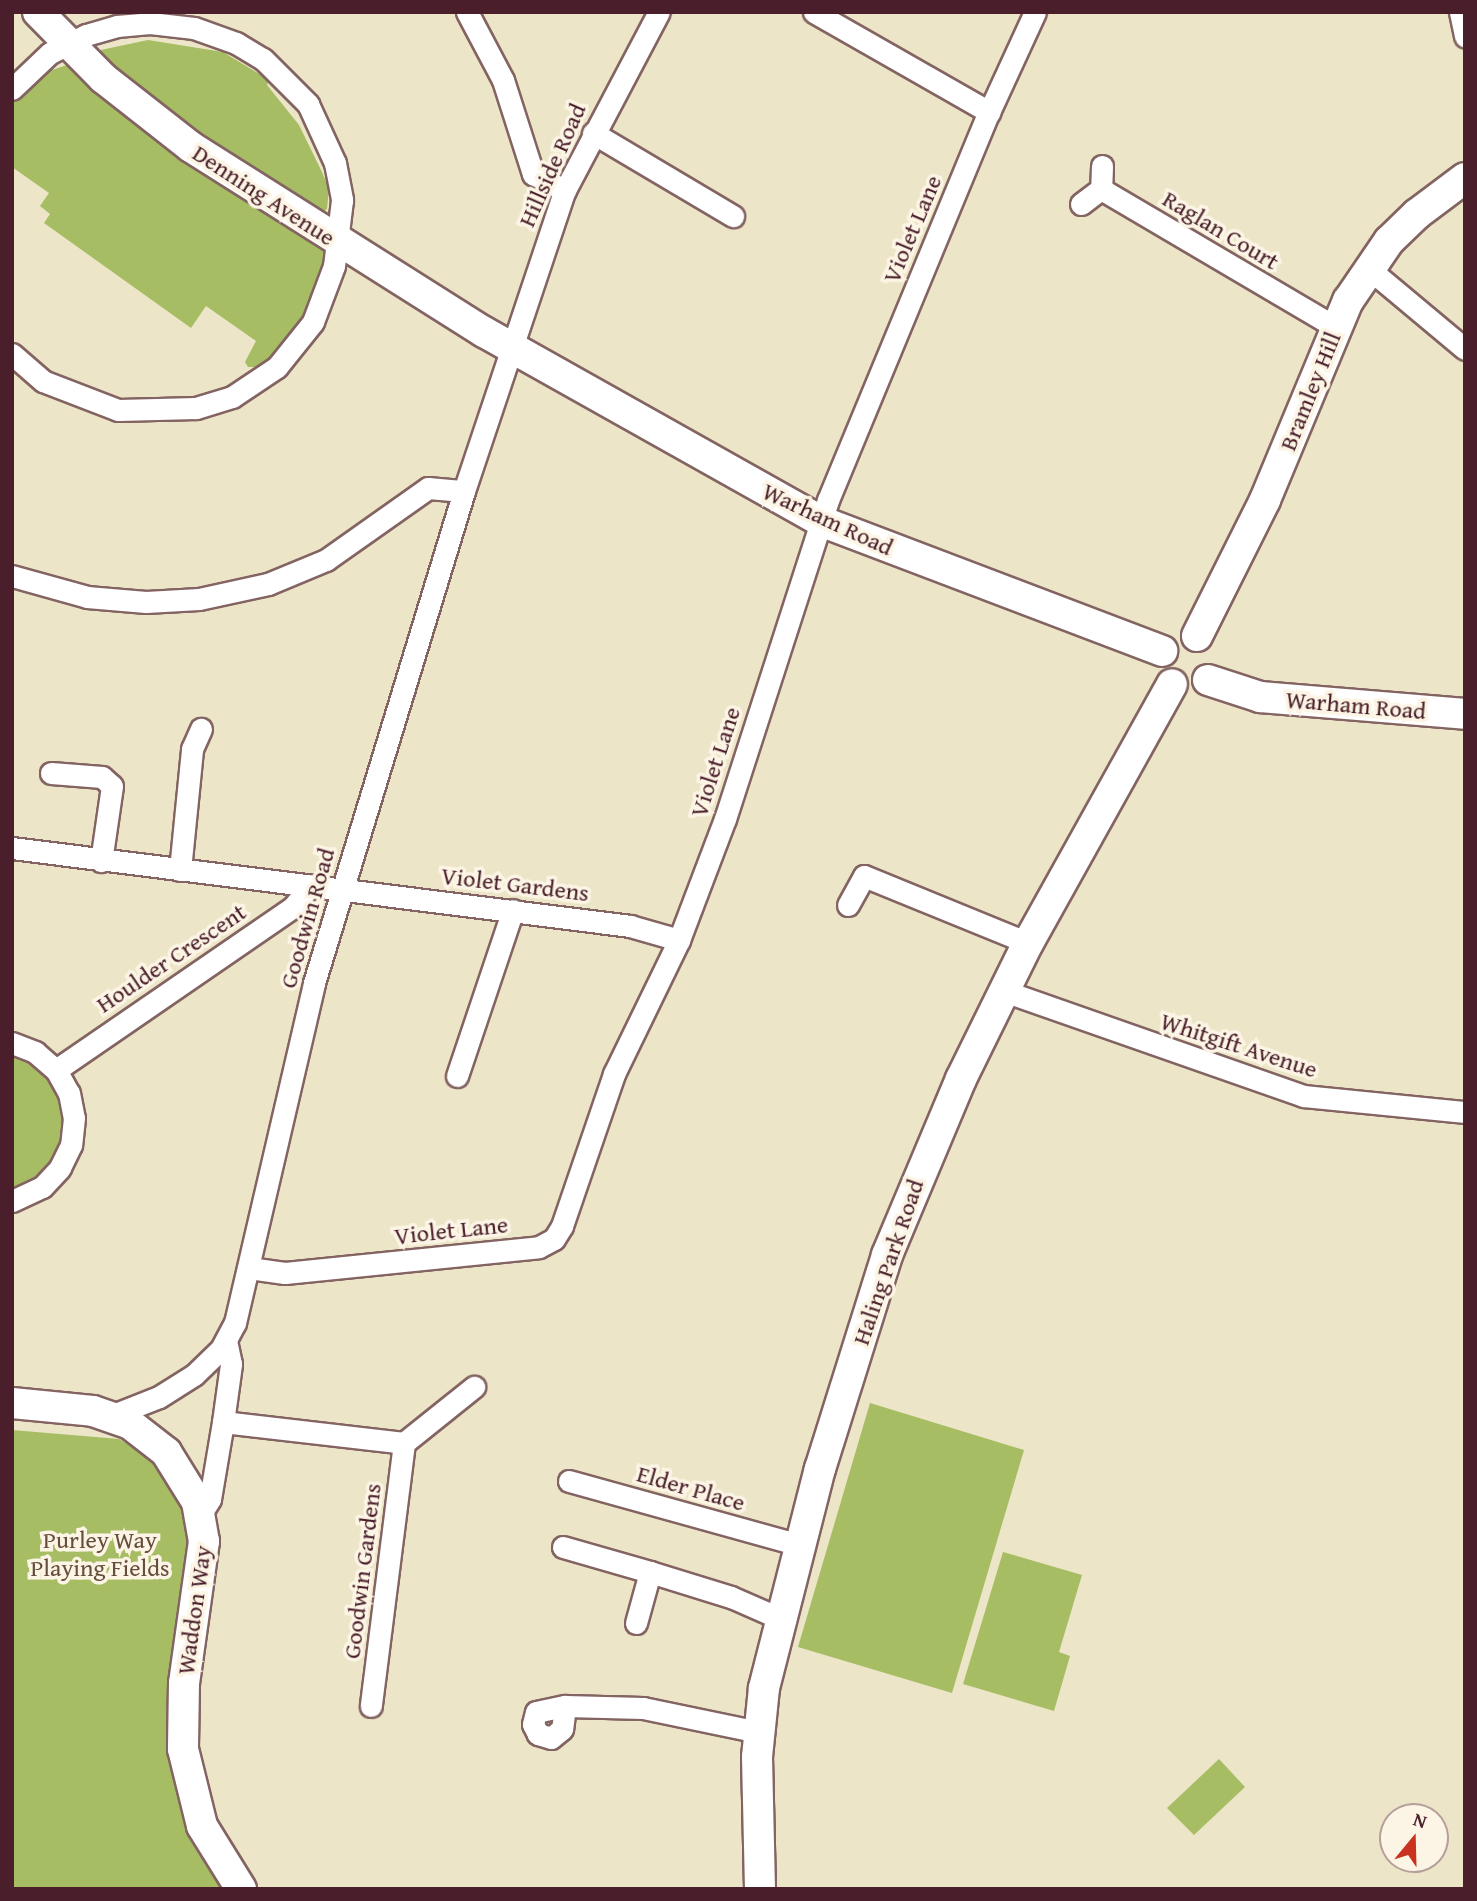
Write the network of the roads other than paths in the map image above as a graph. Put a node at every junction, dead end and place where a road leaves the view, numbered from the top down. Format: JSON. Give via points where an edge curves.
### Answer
{"nodes":[{"id":1,"x":38,"y":12,"type":"edge"},
{"id":2,"x":467,"y":12,"type":"edge"},
{"id":3,"x":660,"y":12,"type":"edge"},
{"id":4,"x":814,"y":12,"type":"edge"},
{"id":5,"x":1035,"y":12,"type":"edge"},
{"id":6,"x":1460,"y":12,"type":"edge"},
{"id":7,"x":1465,"y":36,"type":"edge"},
{"id":8,"x":65,"y":44,"type":"junction"},
{"id":9,"x":12,"y":89,"type":"edge"},
{"id":10,"x":989,"y":112,"type":"junction"},
{"id":11,"x":593,"y":133,"type":"junction"},
{"id":12,"x":1102,"y":166,"type":"dead end"},
{"id":13,"x":1465,"y":178,"type":"edge"},
{"id":14,"x":1101,"y":189,"type":"junction"},
{"id":15,"x":565,"y":190,"type":"junction"},
{"id":16,"x":1081,"y":204,"type":"dead end"},
{"id":17,"x":733,"y":216,"type":"dead end"},
{"id":18,"x":338,"y":243,"type":"junction"},
{"id":19,"x":1368,"y":268,"type":"junction"},
{"id":20,"x":1335,"y":327,"type":"junction"},
{"id":21,"x":512,"y":348,"type":"junction"},
{"id":22,"x":1465,"y":349,"type":"edge"},
{"id":23,"x":12,"y":354,"type":"edge"},
{"id":24,"x":464,"y":491,"type":"junction"},
{"id":25,"x":823,"y":522,"type":"junction"},
{"id":26,"x":12,"y":576,"type":"edge"},
{"id":27,"x":1197,"y":636,"type":"junction"},
{"id":28,"x":1162,"y":651,"type":"junction"},
{"id":29,"x":1208,"y":680,"type":"junction"},
{"id":30,"x":1171,"y":684,"type":"junction"},
{"id":31,"x":1465,"y":714,"type":"edge"},
{"id":32,"x":201,"y":729,"type":"dead end"},
{"id":33,"x":51,"y":773,"type":"dead end"},
{"id":34,"x":12,"y":848,"type":"edge"},
{"id":35,"x":101,"y":860,"type":"junction"},
{"id":36,"x":180,"y":870,"type":"junction"},
{"id":37,"x":311,"y":885,"type":"junction"},
{"id":38,"x":343,"y":889,"type":"junction"},
{"id":39,"x":848,"y":905,"type":"dead end"},
{"id":40,"x":513,"y":910,"type":"junction"},
{"id":41,"x":679,"y":940,"type":"junction"},
{"id":42,"x":1028,"y":943,"type":"junction"},
{"id":43,"x":1004,"y":991,"type":"junction"},
{"id":44,"x":12,"y":1043,"type":"edge"},
{"id":45,"x":56,"y":1070,"type":"junction"},
{"id":46,"x":457,"y":1076,"type":"dead end"},
{"id":47,"x":1465,"y":1112,"type":"edge"},
{"id":48,"x":12,"y":1201,"type":"edge"},
{"id":49,"x":249,"y":1268,"type":"junction"},
{"id":50,"x":226,"y":1341,"type":"junction"},
{"id":51,"x":474,"y":1387,"type":"dead end"},
{"id":52,"x":12,"y":1403,"type":"edge"},
{"id":53,"x":113,"y":1415,"type":"junction"},
{"id":54,"x":223,"y":1423,"type":"junction"},
{"id":55,"x":404,"y":1443,"type":"junction"},
{"id":56,"x":569,"y":1481,"type":"dead end"},
{"id":57,"x":202,"y":1512,"type":"junction"},
{"id":58,"x":799,"y":1545,"type":"junction"},
{"id":59,"x":563,"y":1547,"type":"dead end"},
{"id":60,"x":649,"y":1572,"type":"junction"},
{"id":61,"x":779,"y":1618,"type":"junction"},
{"id":62,"x":636,"y":1623,"type":"dead end"},
{"id":63,"x":372,"y":1706,"type":"dead end"},
{"id":64,"x":565,"y":1706,"type":"dead end"},
{"id":65,"x":759,"y":1732,"type":"junction"},
{"id":66,"x":241,"y":1889,"type":"edge"},
{"id":67,"x":760,"y":1889,"type":"edge"}],
"edges":[{"from":1,"to":8,"type":"street","name":"Denning Avenue"},
{"from":2,"to":15,"type":"street","via":[[503,80],[533,174]]},
{"from":3,"to":11,"type":"street","name":"Hillside Road"},
{"from":4,"to":10,"type":"street"},
{"from":5,"to":10,"type":"street","name":"Violet Lane"},
{"from":6,"to":7,"type":"street"},
{"from":8,"to":9,"type":"street"},
{"from":8,"to":18,"type":"street","name":"Denning Avenue","via":[[171,133]]},
{"from":8,"to":18,"type":"street","via":[[117,26],[150,23],[194,28],[236,43],[263,59],[308,104],[325,134],[342,200]]},
{"from":10,"to":25,"type":"street","name":"Violet Lane","via":[[856,429]]},
{"from":11,"to":15,"type":"street","name":"Hillside Road"},
{"from":11,"to":17,"type":"street"},
{"from":12,"to":14,"type":"street"},
{"from":13,"to":19,"type":"street","name":"Bramley Hill","via":[[1417,214]]},
{"from":14,"to":16,"type":"street"},
{"from":14,"to":20,"type":"street","name":"Raglan Court"},
{"from":15,"to":21,"type":"street","name":"Hillside Road"},
{"from":18,"to":21,"type":"street","name":"Denning Avenue"},
{"from":18,"to":23,"type":"street","via":[[326,297],[300,343],[259,382],[232,397],[196,408],[118,410],[43,381]]},
{"from":19,"to":20,"type":"street","name":"Bramley Hill"},
{"from":19,"to":22,"type":"street"},
{"from":20,"to":27,"type":"street","name":"Bramley Hill","via":[[1265,500]]},
{"from":21,"to":24,"type":"street","name":"Goodwin Road"},
{"from":21,"to":25,"type":"street","name":"Warham Road"},
{"from":24,"to":26,"type":"street","via":[[428,488],[326,560],[268,584],[199,599],[146,603],[87,597]]},
{"from":24,"to":38,"type":"street","name":"Goodwin Road"},
{"from":25,"to":28,"type":"street","name":"Warham Road"},
{"from":25,"to":41,"type":"street","name":"Violet Lane","via":[[779,640],[726,818]]},
{"from":27,"to":28,"type":"street","via":[[1181,635]]},
{"from":27,"to":29,"type":"street","via":[[1213,652],[1215,664]]},
{"from":28,"to":30,"type":"street","via":[[1163,675]]},
{"from":29,"to":30,"type":"street","via":[[1184,689]]},
{"from":29,"to":31,"type":"street","name":"Warham Road","via":[[1260,697]]},
{"from":30,"to":42,"type":"street","name":"Haling Park Road"},
{"from":32,"to":36,"type":"street","via":[[192,750]]},
{"from":33,"to":35,"type":"street","via":[[102,777],[111,786]]},
{"from":34,"to":35,"type":"street","name":"Violet Gardens"},
{"from":35,"to":36,"type":"street","name":"Violet Gardens"},
{"from":36,"to":37,"type":"street","name":"Violet Gardens"},
{"from":37,"to":38,"type":"street","name":"Violet Gardens"},
{"from":37,"to":45,"type":"street","name":"Houlder Crescent","via":[[293,907]]},
{"from":38,"to":40,"type":"street","name":"Violet Gardens"},
{"from":38,"to":49,"type":"street","name":"Goodwin Road","via":[[288,1090]]},
{"from":39,"to":42,"type":"street","via":[[864,876]]},
{"from":40,"to":41,"type":"street","name":"Violet Gardens","via":[[637,927]]},
{"from":40,"to":46,"type":"street"},
{"from":41,"to":49,"type":"street","name":"Violet Lane","via":[[614,1074],[568,1211],[554,1239],[540,1247],[285,1273]]},
{"from":42,"to":43,"type":"street","name":"Haling Park Road"},
{"from":43,"to":47,"type":"street","name":"Whitgift Avenue","via":[[1304,1096]]},
{"from":43,"to":58,"type":"street","name":"Haling Park Road","via":[[923,1165],[887,1255]]},
{"from":44,"to":45,"type":"street","via":[[35,1052]]},
{"from":45,"to":48,"type":"street","via":[[69,1093],[74,1118],[71,1144],[60,1168],[42,1187]]},
{"from":49,"to":50,"type":"street","name":"Goodwin Road"},
{"from":50,"to":53,"type":"street","via":[[182,1384]]},
{"from":50,"to":54,"type":"street","name":"Goodwin Road","via":[[231,1364]]},
{"from":51,"to":55,"type":"street"},
{"from":52,"to":53,"type":"street","name":"Waddon Way"},
{"from":53,"to":57,"type":"street","name":"Waddon Way","via":[[166,1452]]},
{"from":54,"to":55,"type":"street"},
{"from":54,"to":57,"type":"street","name":"Goodwin Road","via":[[210,1499]]},
{"from":55,"to":63,"type":"street","name":"Goodwin Gardens"},
{"from":56,"to":58,"type":"street","name":"Elder Place"},
{"from":57,"to":66,"type":"street","name":"Waddon Way","via":[[204,1541],[184,1683],[183,1749],[202,1826]]},
{"from":58,"to":61,"type":"street","name":"Haling Park Road"},
{"from":59,"to":60,"type":"street"},
{"from":60,"to":61,"type":"street","via":[[731,1597]]},
{"from":60,"to":62,"type":"street"},
{"from":61,"to":65,"type":"street","name":"Haling Park Road"},
{"from":64,"to":65,"type":"street","via":[[643,1708]]},
{"from":65,"to":67,"type":"street","name":"Haling Park Road"}]}
